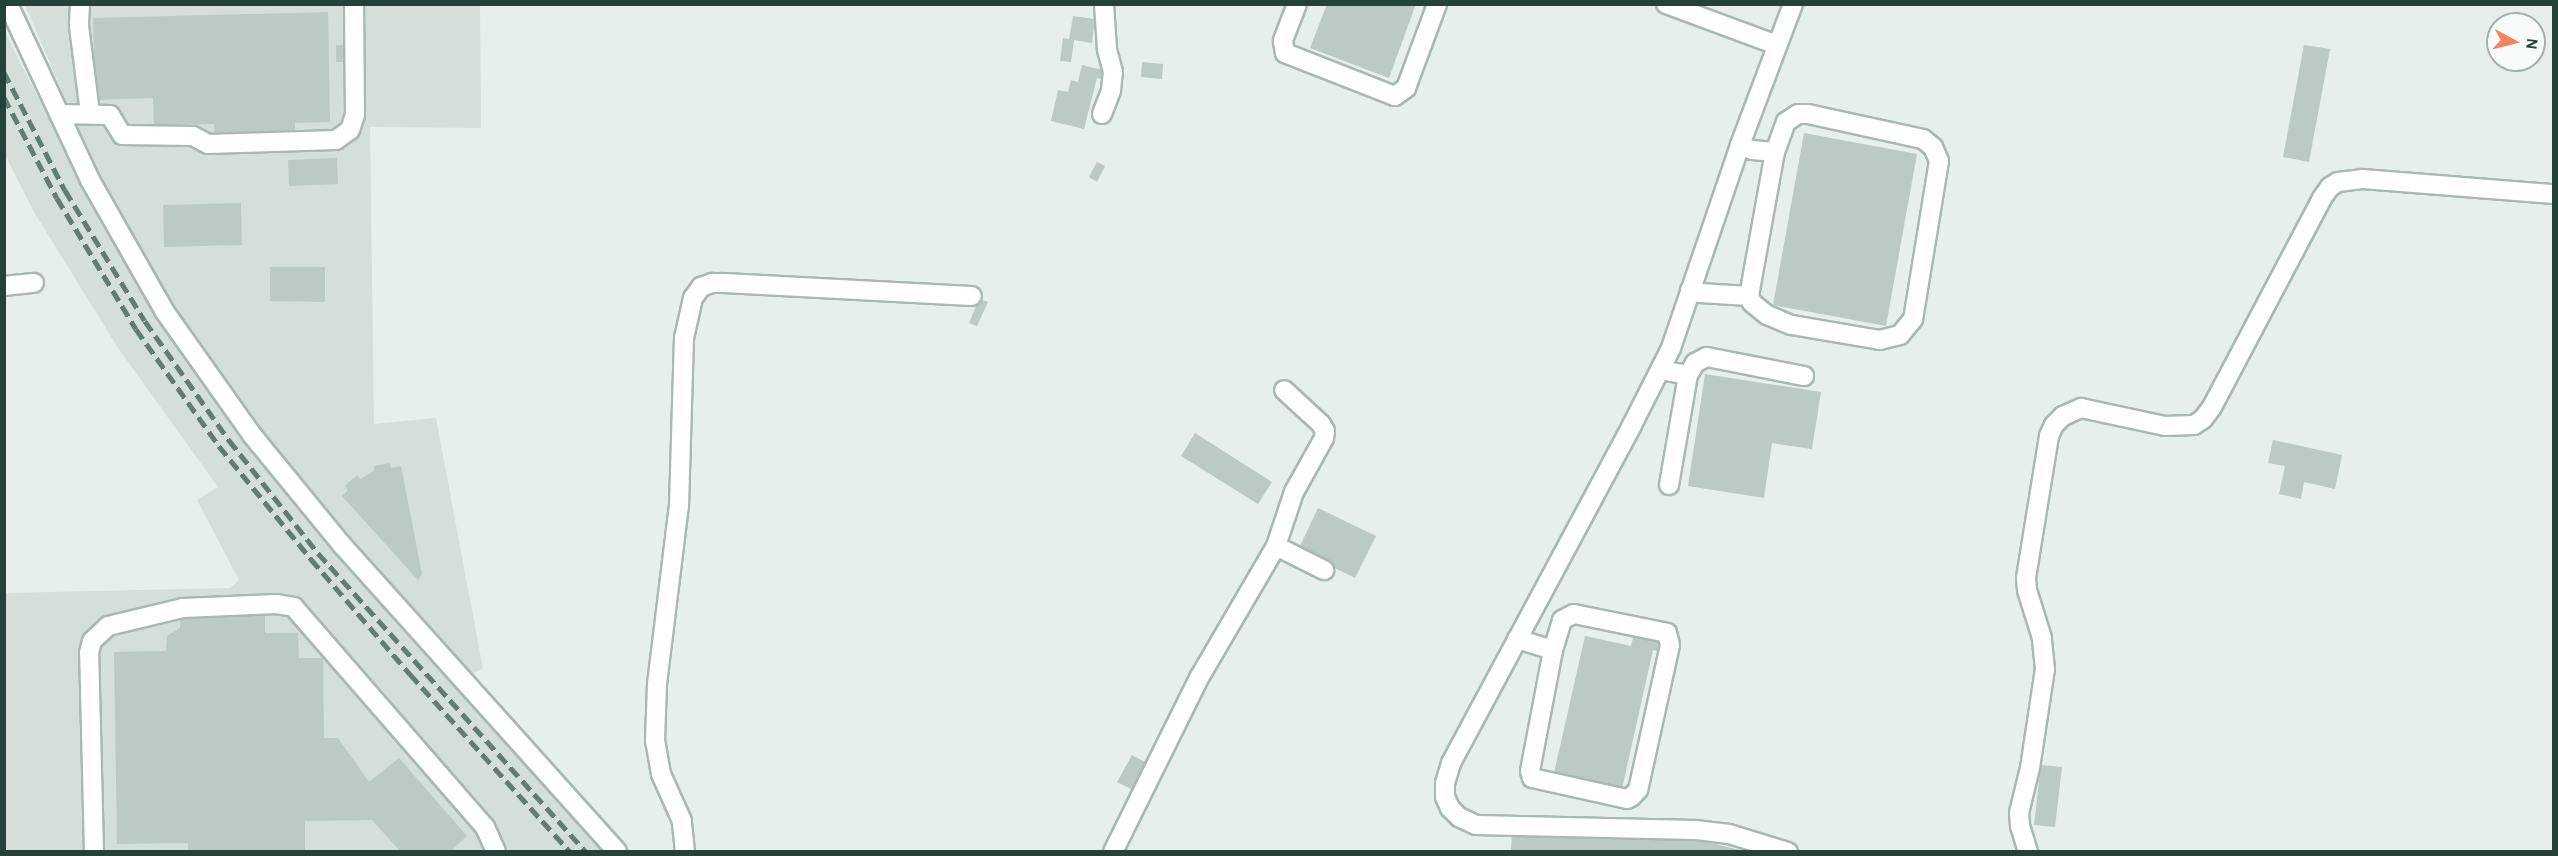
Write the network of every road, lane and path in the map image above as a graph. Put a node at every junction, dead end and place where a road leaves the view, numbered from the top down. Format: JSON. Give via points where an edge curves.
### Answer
{"nodes":[{"id":1,"x":8,"y":4,"type":"edge"},
{"id":2,"x":67,"y":4,"type":"edge"},
{"id":3,"x":354,"y":4,"type":"edge"},
{"id":4,"x":1104,"y":4,"type":"edge"},
{"id":5,"x":1297,"y":4,"type":"edge"},
{"id":6,"x":1437,"y":4,"type":"edge"},
{"id":7,"x":1666,"y":4,"type":"edge"},
{"id":8,"x":1793,"y":4,"type":"edge"},
{"id":9,"x":80,"y":5,"type":"edge"},
{"id":10,"x":1777,"y":45,"type":"junction"},
{"id":11,"x":90,"y":113,"type":"junction"},
{"id":12,"x":59,"y":114,"type":"junction"},
{"id":13,"x":1102,"y":114,"type":"dead end"},
{"id":14,"x":1740,"y":145,"type":"junction"},
{"id":15,"x":1775,"y":152,"type":"junction"},
{"id":16,"x":2553,"y":194,"type":"edge"},
{"id":17,"x":34,"y":283,"type":"dead end"},
{"id":18,"x":4,"y":286,"type":"edge"},
{"id":19,"x":1690,"y":290,"type":"junction"},
{"id":20,"x":972,"y":296,"type":"dead end"},
{"id":21,"x":1749,"y":296,"type":"junction"},
{"id":22,"x":1660,"y":370,"type":"junction"},
{"id":23,"x":1688,"y":375,"type":"junction"},
{"id":24,"x":1804,"y":376,"type":"dead end"},
{"id":25,"x":1284,"y":390,"type":"dead end"},
{"id":26,"x":1669,"y":485,"type":"dead end"},
{"id":27,"x":1276,"y":546,"type":"junction"},
{"id":28,"x":1324,"y":570,"type":"dead end"},
{"id":29,"x":1517,"y":639,"type":"junction"},
{"id":30,"x":1553,"y":650,"type":"junction"},
{"id":31,"x":94,"y":852,"type":"edge"},
{"id":32,"x":496,"y":852,"type":"edge"},
{"id":33,"x":617,"y":852,"type":"edge"},
{"id":34,"x":685,"y":852,"type":"edge"},
{"id":35,"x":1113,"y":852,"type":"edge"},
{"id":36,"x":1788,"y":852,"type":"edge"},
{"id":37,"x":2028,"y":852,"type":"edge"}],
"edges":[{"from":1,"to":12,"type":"street"},
{"from":2,"to":9,"type":"street"},
{"from":3,"to":11,"type":"street","via":[[355,116],[350,130],[336,140],[208,144],[194,136],[130,136],[122,135],[110,115]]},
{"from":4,"to":13,"type":"street","via":[[1113,72]]},
{"from":5,"to":6,"type":"street","via":[[1283,41],[1285,53],[1395,96],[1406,88]]},
{"from":7,"to":10,"type":"street"},
{"from":8,"to":10,"type":"street"},
{"from":9,"to":11,"type":"street","via":[[78,26]]},
{"from":10,"to":14,"type":"street"},
{"from":11,"to":12,"type":"street"},
{"from":12,"to":33,"type":"street","via":[[90,180],[165,312],[252,435],[342,545]]},
{"from":14,"to":15,"type":"street"},
{"from":14,"to":19,"type":"street"},
{"from":15,"to":21,"type":"street"},
{"from":15,"to":21,"type":"street","via":[[1786,122],[1798,114],[1923,139],[1933,147],[1939,161],[1913,319],[1900,335],[1880,340],[1791,325],[1756,309]]},
{"from":16,"to":37,"type":"street","via":[[2362,179],[2338,182],[2322,198],[2203,419],[2194,425],[2165,426],[2081,408],[2062,416],[2054,425],[2026,578],[2042,638],[2045,669],[2019,813]]},
{"from":17,"to":18,"type":"street"},
{"from":19,"to":21,"type":"street"},
{"from":19,"to":22,"type":"street"},
{"from":20,"to":34,"type":"street","via":[[724,282],[700,287],[693,298],[684,338],[679,506],[657,684],[655,741],[661,774],[682,821]]},
{"from":22,"to":23,"type":"street"},
{"from":22,"to":29,"type":"street"},
{"from":23,"to":24,"type":"street","via":[[1695,363],[1707,357]]},
{"from":23,"to":26,"type":"street"},
{"from":25,"to":27,"type":"street","via":[[1325,431],[1319,450],[1294,492]]},
{"from":27,"to":28,"type":"street"},
{"from":27,"to":35,"type":"street","via":[[1199,678]]},
{"from":29,"to":30,"type":"street"},
{"from":29,"to":36,"type":"street","via":[[1451,763],[1445,797],[1459,817],[1476,825],[1695,830],[1729,834]]},
{"from":30,"to":30,"type":"street","via":[[1562,621],[1569,615],[1662,631],[1669,637],[1639,786],[1631,797],[1532,778],[1530,771]]},
{"from":31,"to":32,"type":"street","via":[[89,653],[92,641],[108,626],[183,608],[276,604],[294,607],[485,827]]}]}
